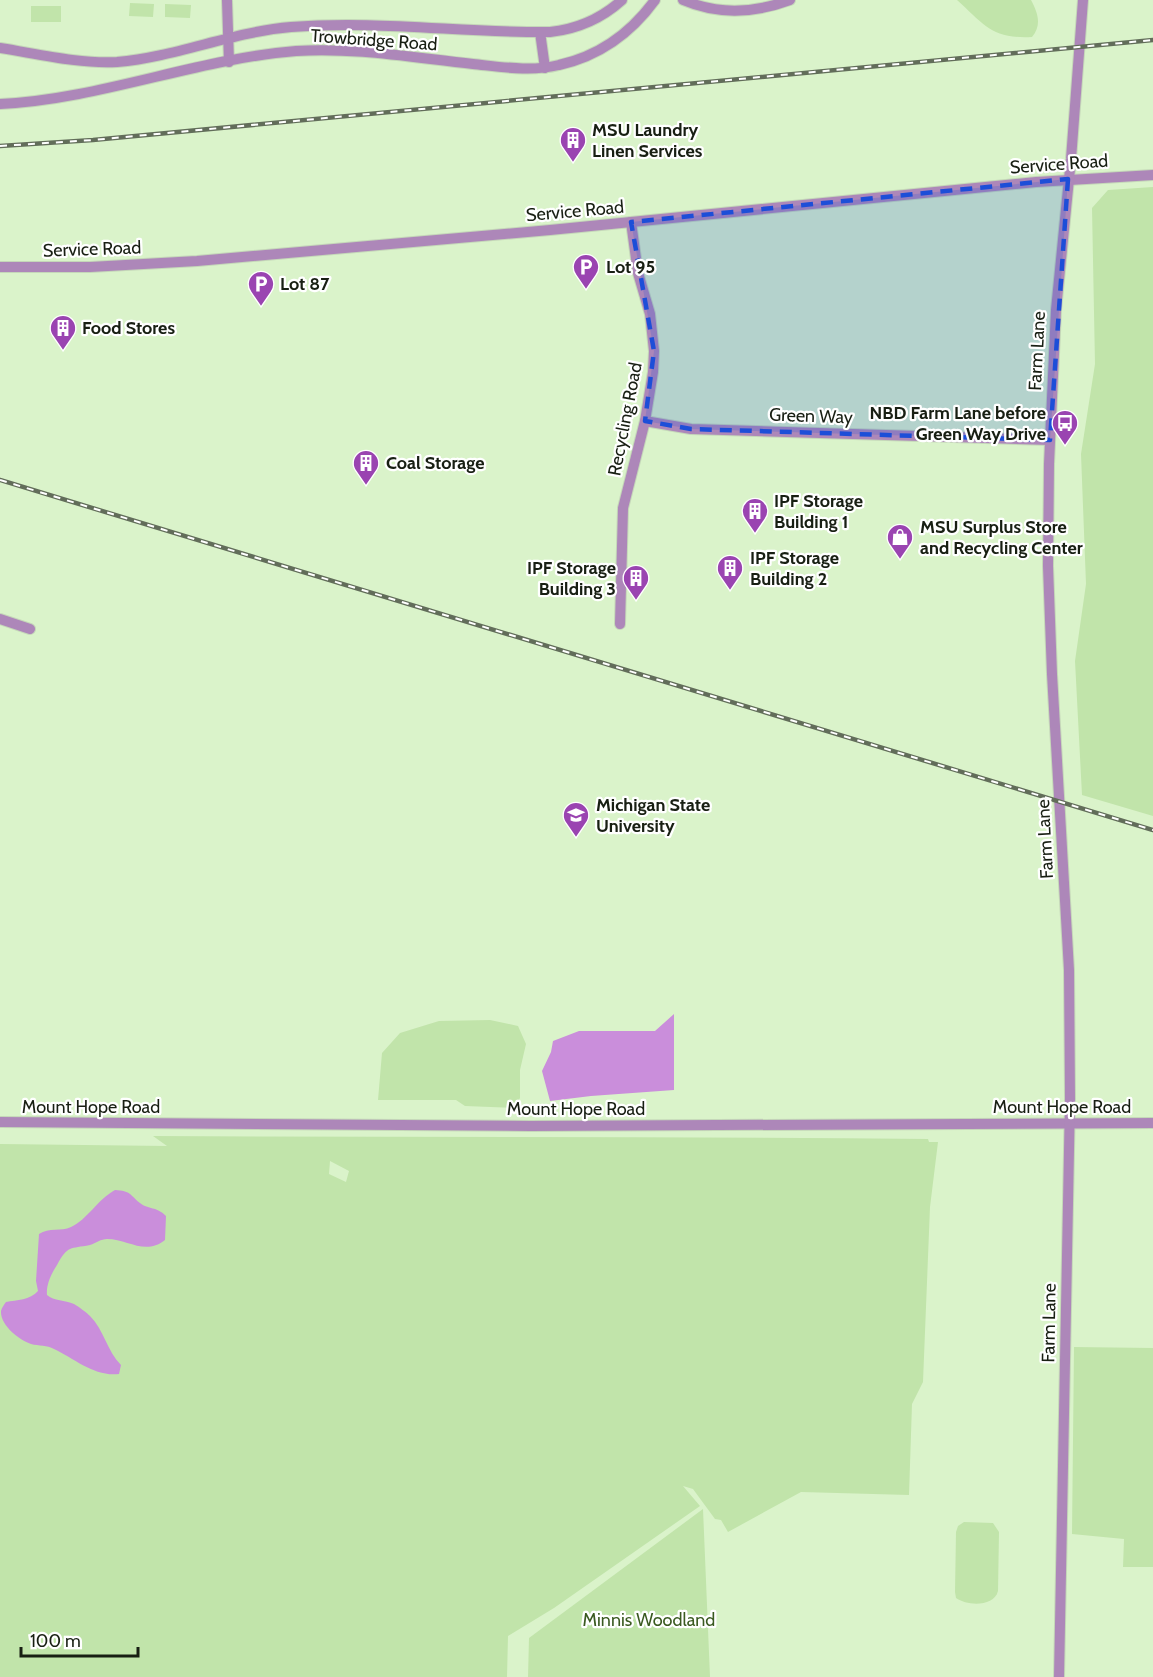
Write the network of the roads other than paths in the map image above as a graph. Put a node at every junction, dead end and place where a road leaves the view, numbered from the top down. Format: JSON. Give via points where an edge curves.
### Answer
{"nodes":[{"id":1,"x":227,"y":0,"type":"edge"},
{"id":2,"x":622,"y":0,"type":"edge"},
{"id":3,"x":655,"y":0,"type":"edge"},
{"id":4,"x":683,"y":0,"type":"edge"},
{"id":5,"x":790,"y":0,"type":"edge"},
{"id":6,"x":1083,"y":0,"type":"edge"},
{"id":7,"x":540,"y":32,"type":"junction"},
{"id":8,"x":228,"y":38,"type":"junction"},
{"id":9,"x":0,"y":48,"type":"edge"},
{"id":10,"x":229,"y":62,"type":"junction"},
{"id":11,"x":545,"y":68,"type":"junction"},
{"id":12,"x":0,"y":104,"type":"edge"},
{"id":13,"x":1153,"y":175,"type":"edge"},
{"id":14,"x":1068,"y":179,"type":"junction"},
{"id":15,"x":631,"y":222,"type":"junction"},
{"id":16,"x":0,"y":267,"type":"edge"},
{"id":17,"x":645,"y":421,"type":"junction"},
{"id":18,"x":1050,"y":440,"type":"junction"},
{"id":19,"x":0,"y":619,"type":"edge"},
{"id":20,"x":620,"y":624,"type":"dead end"},
{"id":21,"x":30,"y":629,"type":"dead end"},
{"id":22,"x":0,"y":1122,"type":"edge"},
{"id":23,"x":1153,"y":1123,"type":"edge"},
{"id":24,"x":1070,"y":1124,"type":"junction"},
{"id":25,"x":1059,"y":1677,"type":"edge"}],
"edges":[{"from":1,"to":8,"type":"street"},
{"from":2,"to":7,"type":"street","name":"Trowbridge Road","via":[[588,23]]},
{"from":3,"to":11,"type":"street","name":"Trowbridge Road","via":[[632,27],[603,49]]},
{"from":4,"to":5,"type":"street","via":[[712,9],[738,11]]},
{"from":6,"to":14,"type":"street","name":"Farm Lane"},
{"from":7,"to":8,"type":"street","name":"Trowbridge Road","via":[[318,25]]},
{"from":7,"to":11,"type":"street"},
{"from":8,"to":9,"type":"street","name":"Trowbridge Road","via":[[116,62]]},
{"from":8,"to":10,"type":"street"},
{"from":10,"to":11,"type":"street","name":"Trowbridge Road","via":[[327,50]]},
{"from":10,"to":12,"type":"street","name":"Trowbridge Road","via":[[63,98]]},
{"from":13,"to":14,"type":"street","name":"Service Road"},
{"from":14,"to":15,"type":"street","name":"Service Road"},
{"from":14,"to":18,"type":"street","name":"Farm Lane"},
{"from":15,"to":16,"type":"street","name":"Service Road","via":[[197,261]]},
{"from":15,"to":17,"type":"street","name":"Recycling Road","via":[[654,351]]},
{"from":17,"to":18,"type":"street","name":"Green Way","via":[[691,429]]},
{"from":17,"to":20,"type":"street","name":"Recycling Road","via":[[623,508]]},
{"from":18,"to":24,"type":"street","name":"Farm Lane","via":[[1048,566],[1069,970]]},
{"from":19,"to":21,"type":"street"},
{"from":22,"to":24,"type":"street","name":"Mount Hope Road","via":[[530,1126]]},
{"from":23,"to":24,"type":"street","name":"Mount Hope Road"},
{"from":24,"to":25,"type":"street","name":"Farm Lane"}]}
